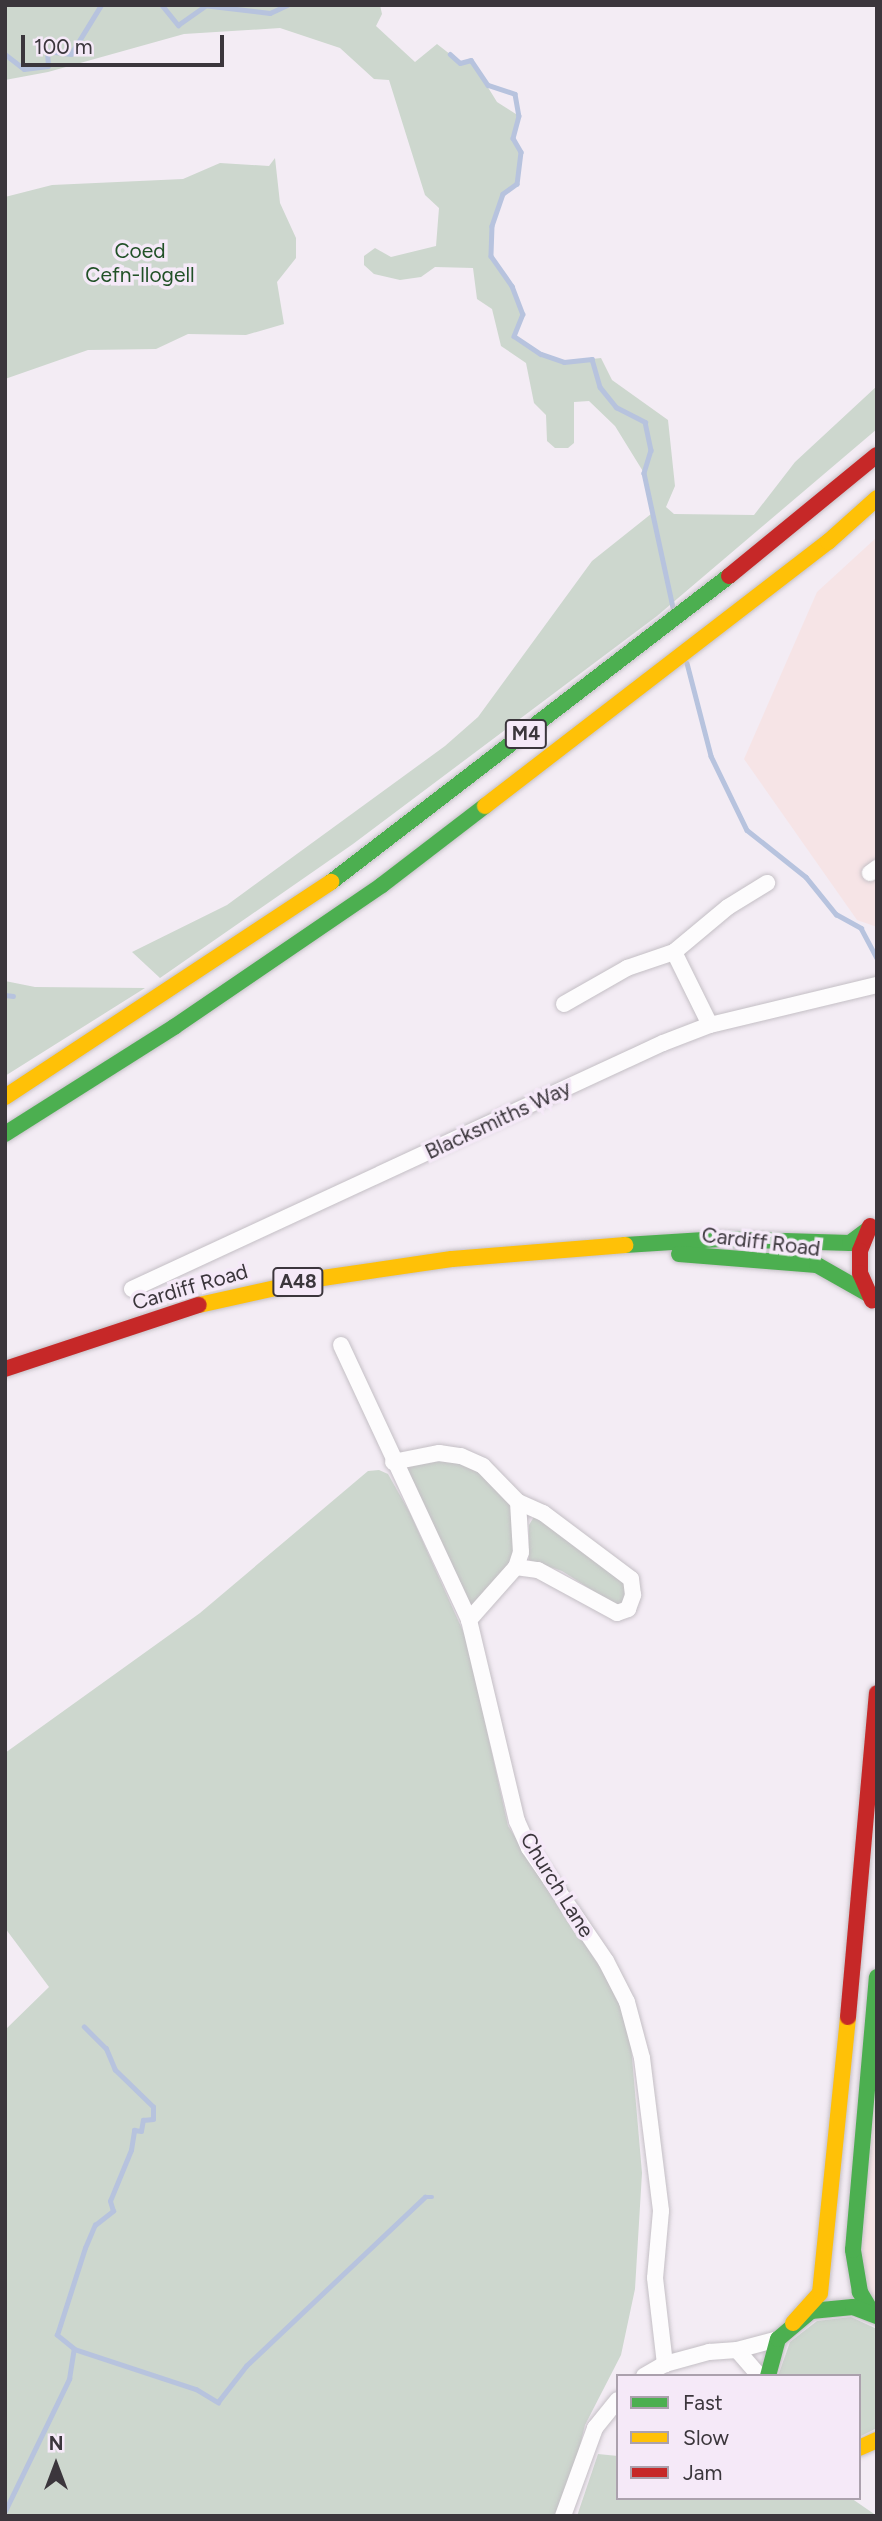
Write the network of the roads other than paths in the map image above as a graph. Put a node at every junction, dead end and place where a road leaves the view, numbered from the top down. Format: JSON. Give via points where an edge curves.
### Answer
{"nodes":[{"id":1,"x":877,"y":455,"type":"edge"},
{"id":2,"x":877,"y":498,"type":"edge"},
{"id":3,"x":767,"y":883,"type":"dead end"},
{"id":4,"x":674,"y":952,"type":"junction"},
{"id":5,"x":872,"y":986,"type":"edge"},
{"id":6,"x":564,"y":1004,"type":"dead end"},
{"id":7,"x":710,"y":1025,"type":"junction"},
{"id":8,"x":5,"y":1097,"type":"edge"},
{"id":9,"x":5,"y":1134,"type":"edge"},
{"id":10,"x":872,"y":1223,"type":"edge"},
{"id":11,"x":601,"y":1246,"type":"junction"},
{"id":12,"x":132,"y":1289,"type":"dead end"},
{"id":13,"x":872,"y":1300,"type":"edge"},
{"id":14,"x":341,"y":1345,"type":"dead end"},
{"id":15,"x":5,"y":1369,"type":"edge"},
{"id":16,"x":393,"y":1462,"type":"junction"},
{"id":17,"x":519,"y":1502,"type":"junction"},
{"id":18,"x":516,"y":1567,"type":"junction"},
{"id":19,"x":469,"y":1620,"type":"junction"},
{"id":20,"x":877,"y":1693,"type":"edge"},
{"id":21,"x":877,"y":1977,"type":"edge"},
{"id":22,"x":875,"y":2315,"type":"edge"},
{"id":23,"x":793,"y":2323,"type":"junction"},
{"id":24,"x":778,"y":2339,"type":"junction"},
{"id":25,"x":737,"y":2350,"type":"junction"},
{"id":26,"x":665,"y":2364,"type":"junction"},
{"id":27,"x":648,"y":2374,"type":"edge"},
{"id":28,"x":758,"y":2374,"type":"edge"},
{"id":29,"x":769,"y":2374,"type":"edge"},
{"id":30,"x":616,"y":2402,"type":"edge"},
{"id":31,"x":877,"y":2440,"type":"edge"},
{"id":32,"x":861,"y":2447,"type":"edge"},
{"id":33,"x":562,"y":2516,"type":"edge"}],
"edges":[{"from":1,"to":8,"type":"main road","number":"M4","via":[[811,512],[366,858],[158,1000]]},
{"from":2,"to":9,"type":"main road","number":"M4","via":[[828,542],[382,885],[180,1023]]},
{"from":3,"to":4,"type":"street","via":[[727,906]]},
{"from":4,"to":6,"type":"street","via":[[627,968]]},
{"from":4,"to":7,"type":"street"},
{"from":5,"to":7,"type":"street","name":"Blacksmiths Way"},
{"from":7,"to":12,"type":"street","name":"Blacksmiths Way"},
{"from":10,"to":11,"type":"main road","name":"Cardiff Road","number":"A48","via":[[850,1244],[720,1239]]},
{"from":10,"to":13,"type":"main road","via":[[860,1251],[860,1273]]},
{"from":11,"to":13,"type":"main road","name":"Cardiff Road","number":"A48","via":[[817,1265]]},
{"from":11,"to":15,"type":"main road","name":"Cardiff Road","number":"A48","via":[[452,1259],[271,1286]]},
{"from":14,"to":16,"type":"street","name":"Church Lane"},
{"from":16,"to":17,"type":"street","via":[[439,1453],[461,1456],[483,1466]]},
{"from":16,"to":19,"type":"street","name":"Church Lane"},
{"from":17,"to":18,"type":"street","via":[[521,1552]]},
{"from":17,"to":18,"type":"street","via":[[543,1513],[631,1579],[633,1595],[628,1609],[617,1613],[538,1570]]},
{"from":18,"to":19,"type":"street"},
{"from":19,"to":26,"type":"street","name":"Church Lane","via":[[517,1821],[529,1848],[606,1961],[627,2002],[642,2058],[661,2211],[654,2278]]},
{"from":20,"to":23,"type":"main road","via":[[827,2245],[820,2293]]},
{"from":21,"to":22,"type":"main road","via":[[853,2250],[860,2292]]},
{"from":22,"to":23,"type":"main road","via":[[832,2306]]},
{"from":23,"to":24,"type":"main road"},
{"from":24,"to":25,"type":"street"},
{"from":24,"to":29,"type":"main road"},
{"from":25,"to":26,"type":"street","via":[[709,2351]]},
{"from":25,"to":28,"type":"street"},
{"from":26,"to":27,"type":"street"},
{"from":30,"to":33,"type":"street","via":[[594,2428]]},
{"from":31,"to":32,"type":"main road"}]}
